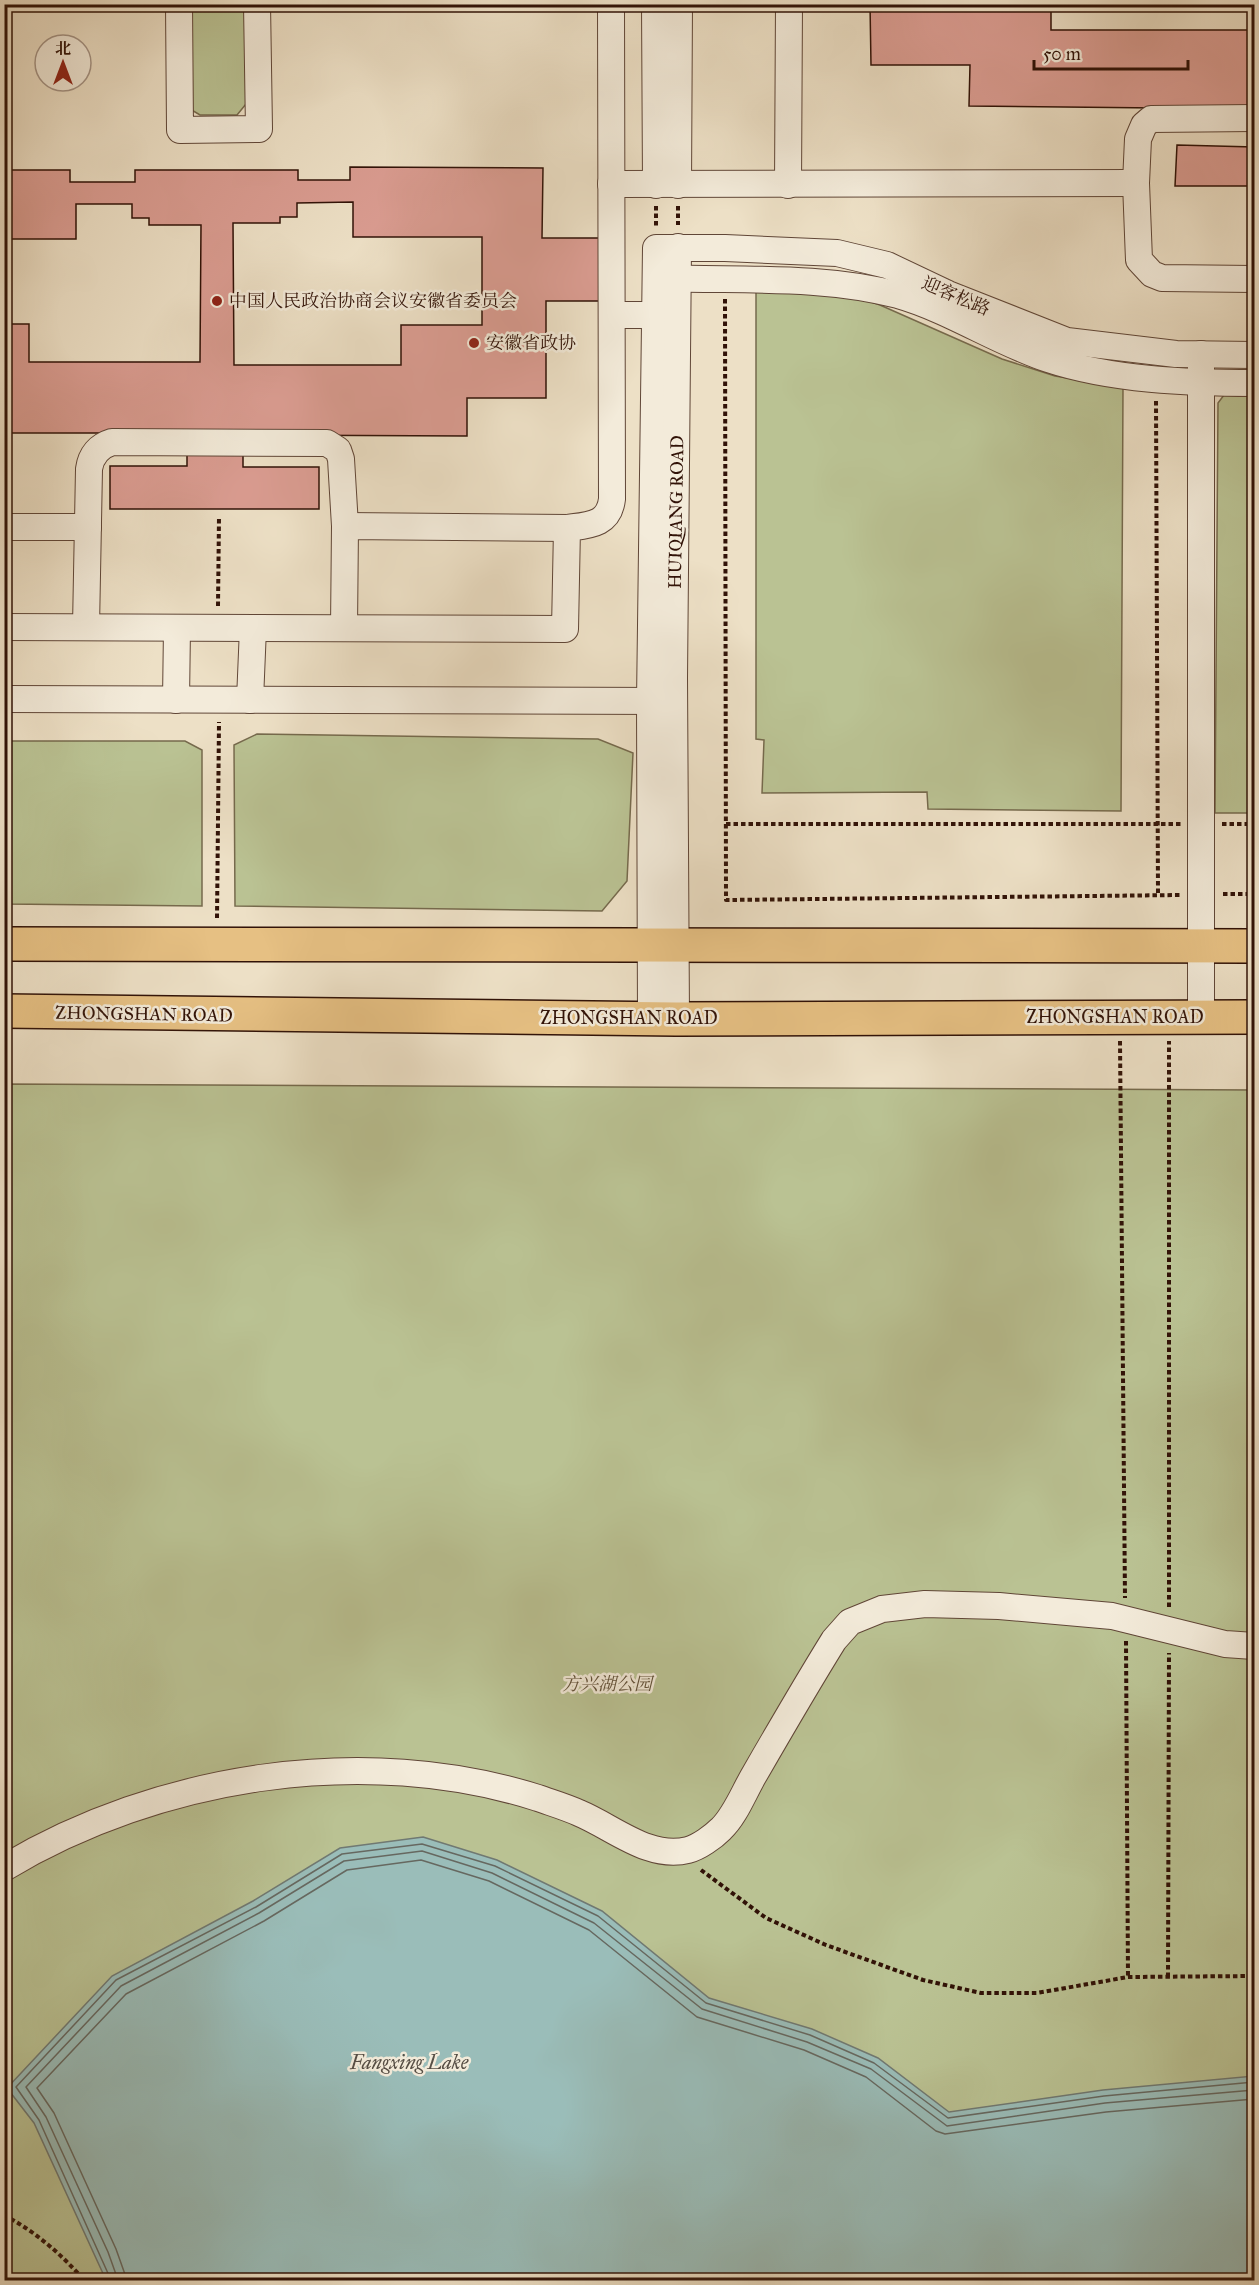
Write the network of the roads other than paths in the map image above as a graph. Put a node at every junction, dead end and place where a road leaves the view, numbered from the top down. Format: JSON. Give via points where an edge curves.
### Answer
{"nodes":[{"id":1,"x":179,"y":4,"type":"edge"},
{"id":2,"x":257,"y":4,"type":"edge"},
{"id":3,"x":611,"y":4,"type":"edge"},
{"id":4,"x":655,"y":4,"type":"edge"},
{"id":5,"x":678,"y":4,"type":"edge"},
{"id":6,"x":789,"y":4,"type":"edge"},
{"id":7,"x":1254,"y":118,"type":"edge"},
{"id":8,"x":1136,"y":183,"type":"junction"},
{"id":9,"x":612,"y":184,"type":"junction"},
{"id":10,"x":667,"y":185,"type":"junction"},
{"id":11,"x":788,"y":185,"type":"junction"},
{"id":12,"x":667,"y":248,"type":"joint"},
{"id":13,"x":668,"y":278,"type":"junction"},
{"id":14,"x":1254,"y":279,"type":"edge"},
{"id":15,"x":612,"y":315,"type":"junction"},
{"id":16,"x":668,"y":315,"type":"junction"},
{"id":17,"x":1201,"y":354,"type":"junction"},
{"id":18,"x":1254,"y":354,"type":"edge"},
{"id":19,"x":1201,"y":383,"type":"junction"},
{"id":20,"x":1254,"y":383,"type":"edge"},
{"id":21,"x":345,"y":526,"type":"junction"},
{"id":22,"x":4,"y":527,"type":"edge"},
{"id":23,"x":88,"y":527,"type":"junction"},
{"id":24,"x":569,"y":528,"type":"junction"},
{"id":25,"x":4,"y":627,"type":"edge"},
{"id":26,"x":86,"y":627,"type":"junction"},
{"id":27,"x":177,"y":628,"type":"junction"},
{"id":28,"x":253,"y":628,"type":"junction"},
{"id":29,"x":344,"y":628,"type":"junction"},
{"id":30,"x":4,"y":699,"type":"edge"},
{"id":31,"x":176,"y":700,"type":"junction"},
{"id":32,"x":250,"y":700,"type":"junction"},
{"id":33,"x":662,"y":701,"type":"junction"},
{"id":34,"x":4,"y":944,"type":"edge"},
{"id":35,"x":664,"y":946,"type":"junction"},
{"id":36,"x":1201,"y":946,"type":"junction"},
{"id":37,"x":1254,"y":946,"type":"edge"},
{"id":38,"x":4,"y":1011,"type":"edge"},
{"id":39,"x":1201,"y":1017,"type":"junction"},
{"id":40,"x":1254,"y":1017,"type":"edge"},
{"id":41,"x":663,"y":1018,"type":"junction"},
{"id":42,"x":1254,"y":1646,"type":"edge"},
{"id":43,"x":4,"y":1868,"type":"edge"}],
"edges":[{"from":1,"to":2,"type":"street","via":[[180,130],[259,129]]},
{"from":3,"to":9,"type":"street"},
{"from":4,"to":10,"type":"street"},
{"from":5,"to":10,"type":"street"},
{"from":6,"to":11,"type":"street"},
{"from":7,"to":8,"type":"street","via":[[1151,119],[1138,139]]},
{"from":8,"to":11,"type":"street"},
{"from":8,"to":14,"type":"street","via":[[1138,257],[1152,274],[1170,279]]},
{"from":9,"to":10,"type":"street"},
{"from":9,"to":15,"type":"street"},
{"from":10,"to":11,"type":"street"},
{"from":12,"to":13,"type":"street","name":"HUIQIANG ROAD"},
{"from":12,"to":17,"type":"street","name":"迎客松路","via":[[837,253],[864,258],[1067,341]]},
{"from":13,"to":16,"type":"street","name":"HUIQIANG ROAD"},
{"from":13,"to":19,"type":"street","name":"迎客松路","via":[[792,281],[898,296],[1050,360],[1091,370]]},
{"from":15,"to":16,"type":"street"},
{"from":15,"to":24,"type":"street","via":[[611,508],[599,523]]},
{"from":16,"to":33,"type":"street","name":"HUIQIANG ROAD"},
{"from":17,"to":18,"type":"street","name":"迎客松路"},
{"from":17,"to":19,"type":"street"},
{"from":19,"to":20,"type":"street","name":"迎客松路"},
{"from":19,"to":36,"type":"street"},
{"from":21,"to":23,"type":"street","via":[[341,459],[338,450],[327,442],[112,442],[95,452],[90,462]]},
{"from":21,"to":24,"type":"street"},
{"from":21,"to":29,"type":"street"},
{"from":22,"to":23,"type":"street"},
{"from":23,"to":26,"type":"street"},
{"from":24,"to":29,"type":"street","via":[[565,629]]},
{"from":25,"to":26,"type":"street"},
{"from":26,"to":27,"type":"street"},
{"from":27,"to":28,"type":"street"},
{"from":27,"to":31,"type":"street"},
{"from":28,"to":29,"type":"street"},
{"from":28,"to":32,"type":"street"},
{"from":30,"to":31,"type":"street"},
{"from":31,"to":32,"type":"street"},
{"from":32,"to":33,"type":"street"},
{"from":33,"to":35,"type":"street","name":"HUIQIANG ROAD"},
{"from":34,"to":35,"type":"main road"},
{"from":35,"to":36,"type":"main road"},
{"from":35,"to":41,"type":"street","name":"HUIQIANG ROAD"},
{"from":36,"to":37,"type":"main road"},
{"from":36,"to":39,"type":"street"},
{"from":38,"to":41,"type":"main road","name":"ZHONGSHAN ROAD"},
{"from":39,"to":40,"type":"main road","name":"ZHONGSHAN ROAD"},
{"from":39,"to":41,"type":"main road","name":"ZHONGSHAN ROAD"},
{"from":42,"to":43,"type":"street","via":[[1225,1644],[1126,1620],[999,1606],[925,1604],[882,1609],[850,1622],[828,1648],[722,1828],[688,1850],[645,1846],[580,1813],[480,1783],[422,1774],[300,1772],[180,1794],[106,1818]]}]}
